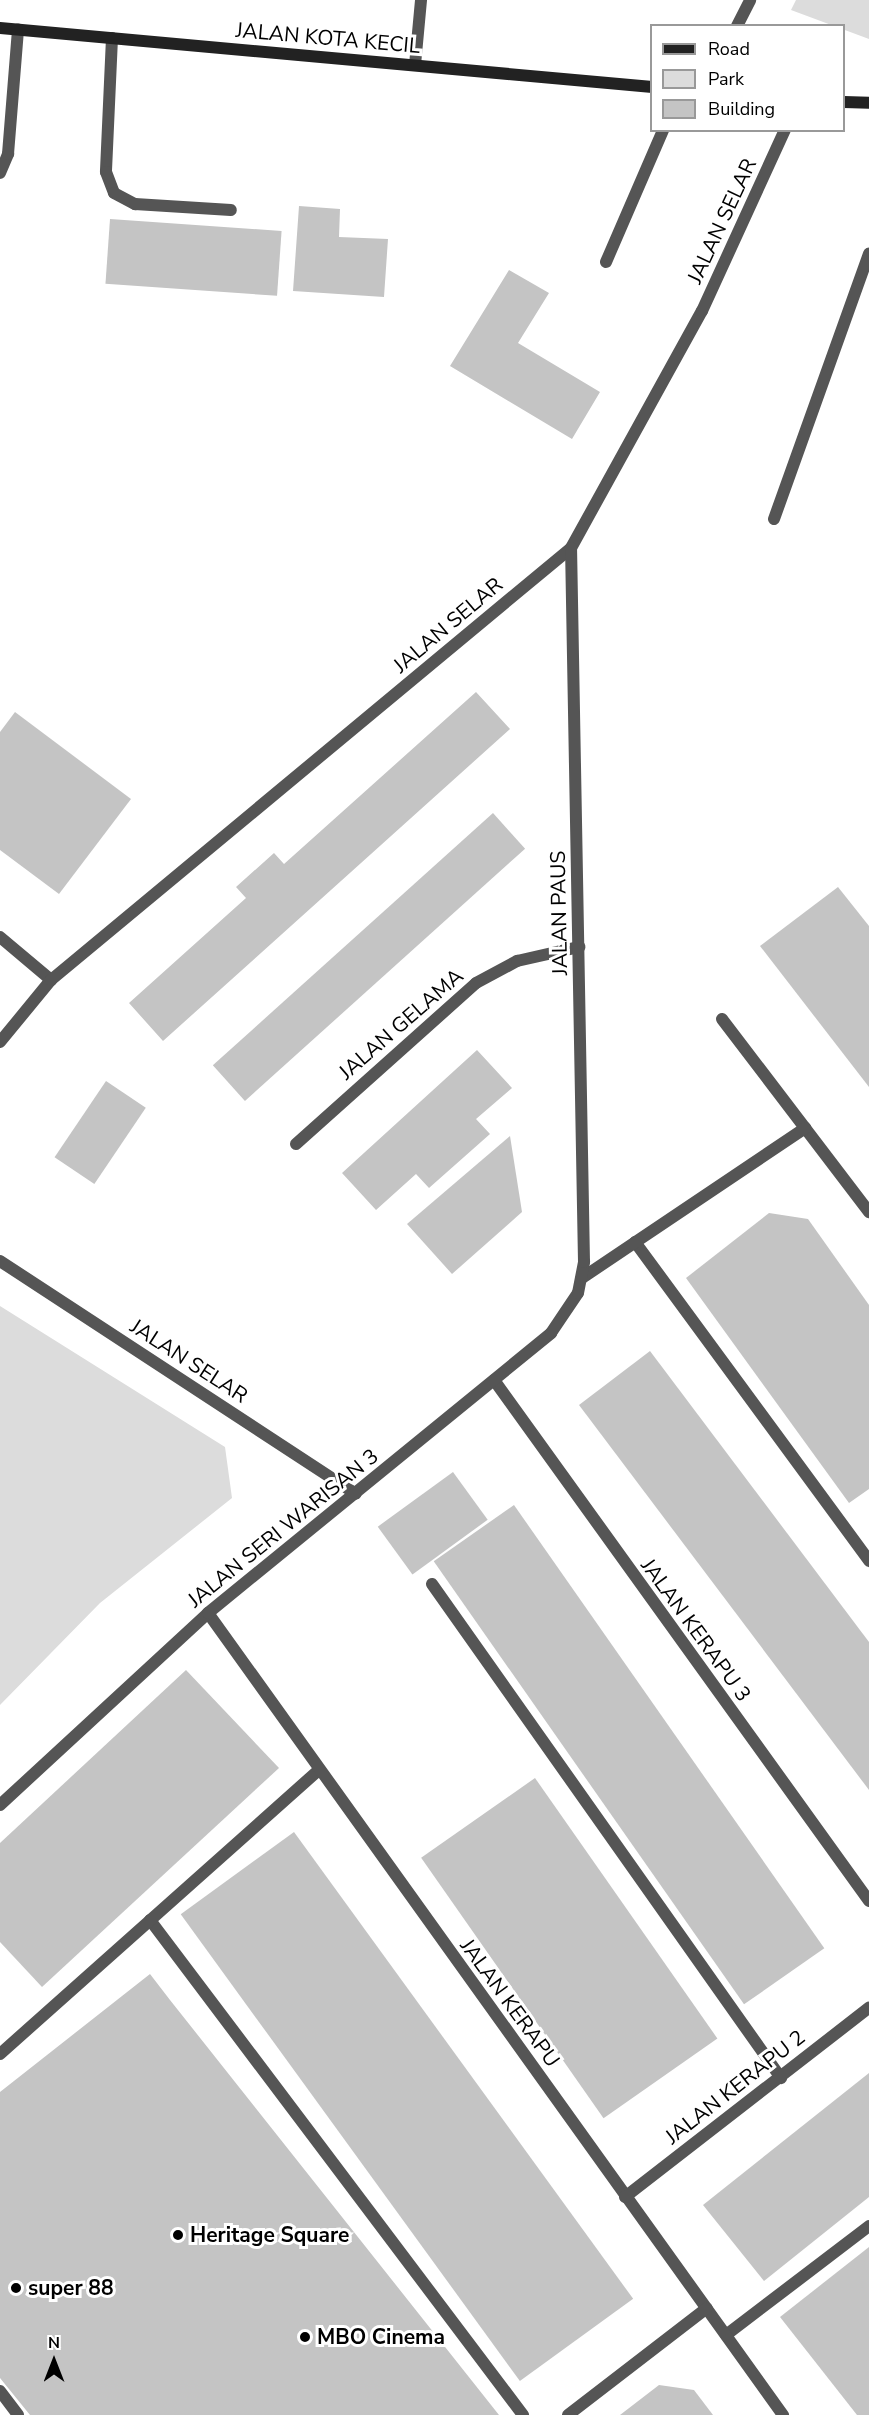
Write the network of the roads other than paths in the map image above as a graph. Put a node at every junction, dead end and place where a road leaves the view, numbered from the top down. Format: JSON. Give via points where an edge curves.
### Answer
{"nodes":[{"id":1,"x":421,"y":0,"type":"edge"},
{"id":2,"x":750,"y":0,"type":"edge"},
{"id":3,"x":738,"y":24,"type":"edge"},
{"id":4,"x":0,"y":28,"type":"edge"},
{"id":5,"x":18,"y":29,"type":"junction"},
{"id":6,"x":112,"y":38,"type":"junction"},
{"id":7,"x":415,"y":65,"type":"junction"},
{"id":8,"x":650,"y":87,"type":"edge"},
{"id":9,"x":845,"y":102,"type":"edge"},
{"id":10,"x":869,"y":104,"type":"edge"},
{"id":11,"x":662,"y":132,"type":"edge"},
{"id":12,"x":784,"y":132,"type":"edge"},
{"id":13,"x":0,"y":173,"type":"edge"},
{"id":14,"x":231,"y":210,"type":"dead end"},
{"id":15,"x":869,"y":254,"type":"edge"},
{"id":16,"x":606,"y":262,"type":"dead end"},
{"id":17,"x":774,"y":519,"type":"dead end"},
{"id":18,"x":571,"y":548,"type":"junction"},
{"id":19,"x":0,"y":937,"type":"edge"},
{"id":20,"x":579,"y":947,"type":"junction"},
{"id":21,"x":51,"y":980,"type":"junction"},
{"id":22,"x":722,"y":1019,"type":"dead end"},
{"id":23,"x":0,"y":1042,"type":"edge"},
{"id":24,"x":805,"y":1128,"type":"junction"},
{"id":25,"x":296,"y":1144,"type":"dead end"},
{"id":26,"x":869,"y":1212,"type":"edge"},
{"id":27,"x":635,"y":1242,"type":"junction"},
{"id":28,"x":0,"y":1261,"type":"edge"},
{"id":29,"x":582,"y":1278,"type":"junction"},
{"id":30,"x":494,"y":1380,"type":"junction"},
{"id":31,"x":357,"y":1494,"type":"junction"},
{"id":32,"x":869,"y":1561,"type":"edge"},
{"id":33,"x":432,"y":1584,"type":"dead end"},
{"id":34,"x":208,"y":1613,"type":"junction"},
{"id":35,"x":319,"y":1770,"type":"junction"},
{"id":36,"x":0,"y":1806,"type":"edge"},
{"id":37,"x":869,"y":1901,"type":"edge"},
{"id":38,"x":150,"y":1920,"type":"junction"},
{"id":39,"x":869,"y":2008,"type":"edge"},
{"id":40,"x":0,"y":2054,"type":"edge"},
{"id":41,"x":781,"y":2078,"type":"junction"},
{"id":42,"x":625,"y":2197,"type":"junction"},
{"id":43,"x":869,"y":2226,"type":"edge"},
{"id":44,"x":707,"y":2308,"type":"junction"},
{"id":45,"x":726,"y":2335,"type":"junction"},
{"id":46,"x":0,"y":2391,"type":"edge"},
{"id":47,"x":18,"y":2415,"type":"edge"},
{"id":48,"x":523,"y":2415,"type":"edge"},
{"id":49,"x":568,"y":2415,"type":"edge"},
{"id":50,"x":783,"y":2415,"type":"edge"}],
"edges":[{"from":1,"to":7,"type":"street"},
{"from":2,"to":3,"type":"street"},
{"from":4,"to":5,"type":"street","name":"JALAN KOTA KECIL"},
{"from":5,"to":6,"type":"street","name":"JALAN KOTA KECIL"},
{"from":5,"to":13,"type":"street","via":[[8,154]]},
{"from":6,"to":7,"type":"street","name":"JALAN KOTA KECIL"},
{"from":6,"to":14,"type":"street","via":[[106,172],[114,194],[135,204]]},
{"from":7,"to":8,"type":"street","name":"JALAN KOTA KECIL"},
{"from":9,"to":10,"type":"street"},
{"from":11,"to":16,"type":"street"},
{"from":12,"to":18,"type":"street","name":"JALAN SELAR","via":[[702,311]]},
{"from":15,"to":17,"type":"street"},
{"from":18,"to":20,"type":"street","name":"JALAN PAUS"},
{"from":18,"to":21,"type":"street","name":"JALAN SELAR"},
{"from":19,"to":21,"type":"street"},
{"from":20,"to":25,"type":"street","name":"JALAN GELAMA","via":[[517,961],[476,983]]},
{"from":20,"to":29,"type":"street","name":"JALAN PAUS"},
{"from":21,"to":23,"type":"street","name":"JALAN SELAR"},
{"from":22,"to":24,"type":"street"},
{"from":24,"to":26,"type":"street"},
{"from":24,"to":27,"type":"street"},
{"from":27,"to":29,"type":"street"},
{"from":27,"to":32,"type":"street"},
{"from":28,"to":31,"type":"street","name":"JALAN SELAR"},
{"from":29,"to":30,"type":"street","name":"JALAN SERI WARISAN 3","via":[[562,1322]]},
{"from":30,"to":31,"type":"street","name":"JALAN SERI WARISAN 3"},
{"from":30,"to":37,"type":"street","name":"JALAN KERAPU 3"},
{"from":31,"to":34,"type":"street","name":"JALAN SERI WARISAN 3"},
{"from":33,"to":41,"type":"street"},
{"from":34,"to":35,"type":"street","name":"JALAN KERAPU"},
{"from":34,"to":36,"type":"street","name":"JALAN SERI WARISAN 3"},
{"from":35,"to":38,"type":"street"},
{"from":35,"to":42,"type":"street","name":"JALAN KERAPU"},
{"from":38,"to":40,"type":"street"},
{"from":38,"to":48,"type":"street"},
{"from":39,"to":41,"type":"street","name":"JALAN KERAPU 2"},
{"from":41,"to":42,"type":"street","name":"JALAN KERAPU 2"},
{"from":42,"to":44,"type":"street","name":"JALAN KERAPU"},
{"from":43,"to":45,"type":"street"},
{"from":44,"to":45,"type":"street","name":"JALAN KERAPU"},
{"from":44,"to":49,"type":"street"},
{"from":45,"to":50,"type":"street","name":"JALAN KERAPU"},
{"from":46,"to":47,"type":"street"}]}
